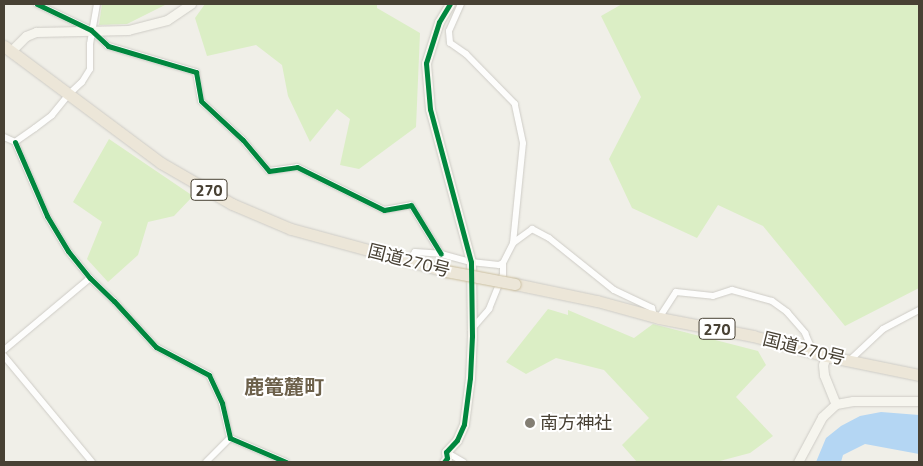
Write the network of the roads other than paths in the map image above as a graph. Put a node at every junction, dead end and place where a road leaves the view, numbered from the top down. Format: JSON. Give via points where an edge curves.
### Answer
{"nodes":[{"id":1,"x":37,"y":4,"type":"edge"},
{"id":2,"x":97,"y":4,"type":"edge"},
{"id":3,"x":191,"y":4,"type":"edge"},
{"id":4,"x":450,"y":4,"type":"edge"},
{"id":5,"x":461,"y":4,"type":"edge"},
{"id":6,"x":91,"y":30,"type":"junction"},
{"id":7,"x":8,"y":49,"type":"edge"},
{"id":8,"x":68,"y":95,"type":"junction"},
{"id":9,"x":4,"y":137,"type":"edge"},
{"id":10,"x":15,"y":142,"type":"junction"},
{"id":11,"x":513,"y":243,"type":"junction"},
{"id":12,"x":441,"y":254,"type":"junction"},
{"id":13,"x":408,"y":262,"type":"junction"},
{"id":14,"x":471,"y":262,"type":"junction"},
{"id":15,"x":503,"y":264,"type":"junction"},
{"id":16,"x":90,"y":278,"type":"junction"},
{"id":17,"x":919,"y":310,"type":"edge"},
{"id":18,"x":656,"y":317,"type":"junction"},
{"id":19,"x":471,"y":330,"type":"junction"},
{"id":20,"x":4,"y":350,"type":"edge"},
{"id":21,"x":813,"y":352,"type":"junction"},
{"id":22,"x":4,"y":356,"type":"edge"},
{"id":23,"x":826,"y":356,"type":"junction"},
{"id":24,"x":850,"y":360,"type":"junction"},
{"id":25,"x":919,"y":375,"type":"edge"},
{"id":26,"x":919,"y":402,"type":"edge"},
{"id":27,"x":836,"y":404,"type":"junction"},
{"id":28,"x":230,"y":438,"type":"junction"},
{"id":29,"x":446,"y":452,"type":"junction"},
{"id":30,"x":92,"y":462,"type":"edge"},
{"id":31,"x":206,"y":462,"type":"edge"},
{"id":32,"x":286,"y":462,"type":"edge"},
{"id":33,"x":444,"y":462,"type":"edge"},
{"id":34,"x":463,"y":462,"type":"edge"},
{"id":35,"x":798,"y":462,"type":"edge"}],
"edges":[{"from":1,"to":6,"type":"street"},
{"from":2,"to":6,"type":"street"},
{"from":3,"to":6,"type":"street","via":[[151,25],[128,30]]},
{"from":4,"to":14,"type":"street","via":[[439,22],[426,63],[429,100]]},
{"from":5,"to":11,"type":"street","via":[[449,31],[450,43],[466,54],[515,104],[523,143]]},
{"from":6,"to":7,"type":"street","via":[[36,32]]},
{"from":6,"to":8,"type":"street","via":[[90,69]]},
{"from":6,"to":12,"type":"street","via":[[108,46],[196,72],[201,101],[243,140],[269,171],[297,167],[384,210],[411,205]]},
{"from":7,"to":8,"type":"highway","name":"国道270号","number":"270"},
{"from":8,"to":10,"type":"street","via":[[52,114]]},
{"from":8,"to":13,"type":"highway","name":"国道270号","number":"270","via":[[161,163],[232,204],[291,228]]},
{"from":9,"to":10,"type":"street"},
{"from":10,"to":16,"type":"street","via":[[47,216],[68,251]]},
{"from":11,"to":15,"type":"street"},
{"from":11,"to":18,"type":"street","via":[[532,229],[549,238],[614,290],[652,308]]},
{"from":12,"to":13,"type":"street","via":[[415,252]]},
{"from":12,"to":14,"type":"street"},
{"from":13,"to":18,"type":"highway","name":"国道270号","number":"270","bridge":true,"via":[[597,301]]},
{"from":14,"to":15,"type":"street"},
{"from":14,"to":19,"type":"street"},
{"from":15,"to":19,"type":"street","via":[[503,274],[489,309]]},
{"from":16,"to":20,"type":"street"},
{"from":16,"to":28,"type":"street","via":[[156,347],[208,375],[222,403]]},
{"from":17,"to":24,"type":"street","via":[[883,329]]},
{"from":18,"to":21,"type":"highway","name":"国道270号","number":"270","via":[[753,336]]},
{"from":18,"to":21,"type":"street","via":[[676,292],[713,296],[732,290],[772,301],[787,312],[805,333]]},
{"from":19,"to":29,"type":"street","via":[[470,378],[464,424]]},
{"from":21,"to":23,"type":"highway","name":"国道270号","number":"270"},
{"from":22,"to":30,"type":"street"},
{"from":23,"to":24,"type":"highway","name":"国道270号","number":"270"},
{"from":23,"to":27,"type":"street","via":[[824,375]]},
{"from":24,"to":25,"type":"highway","name":"国道270号","number":"270"},
{"from":26,"to":27,"type":"street","via":[[853,400]]},
{"from":27,"to":35,"type":"street","via":[[822,418]]},
{"from":28,"to":31,"type":"street"},
{"from":28,"to":32,"type":"street"},
{"from":29,"to":33,"type":"street"},
{"from":29,"to":34,"type":"street"}]}
